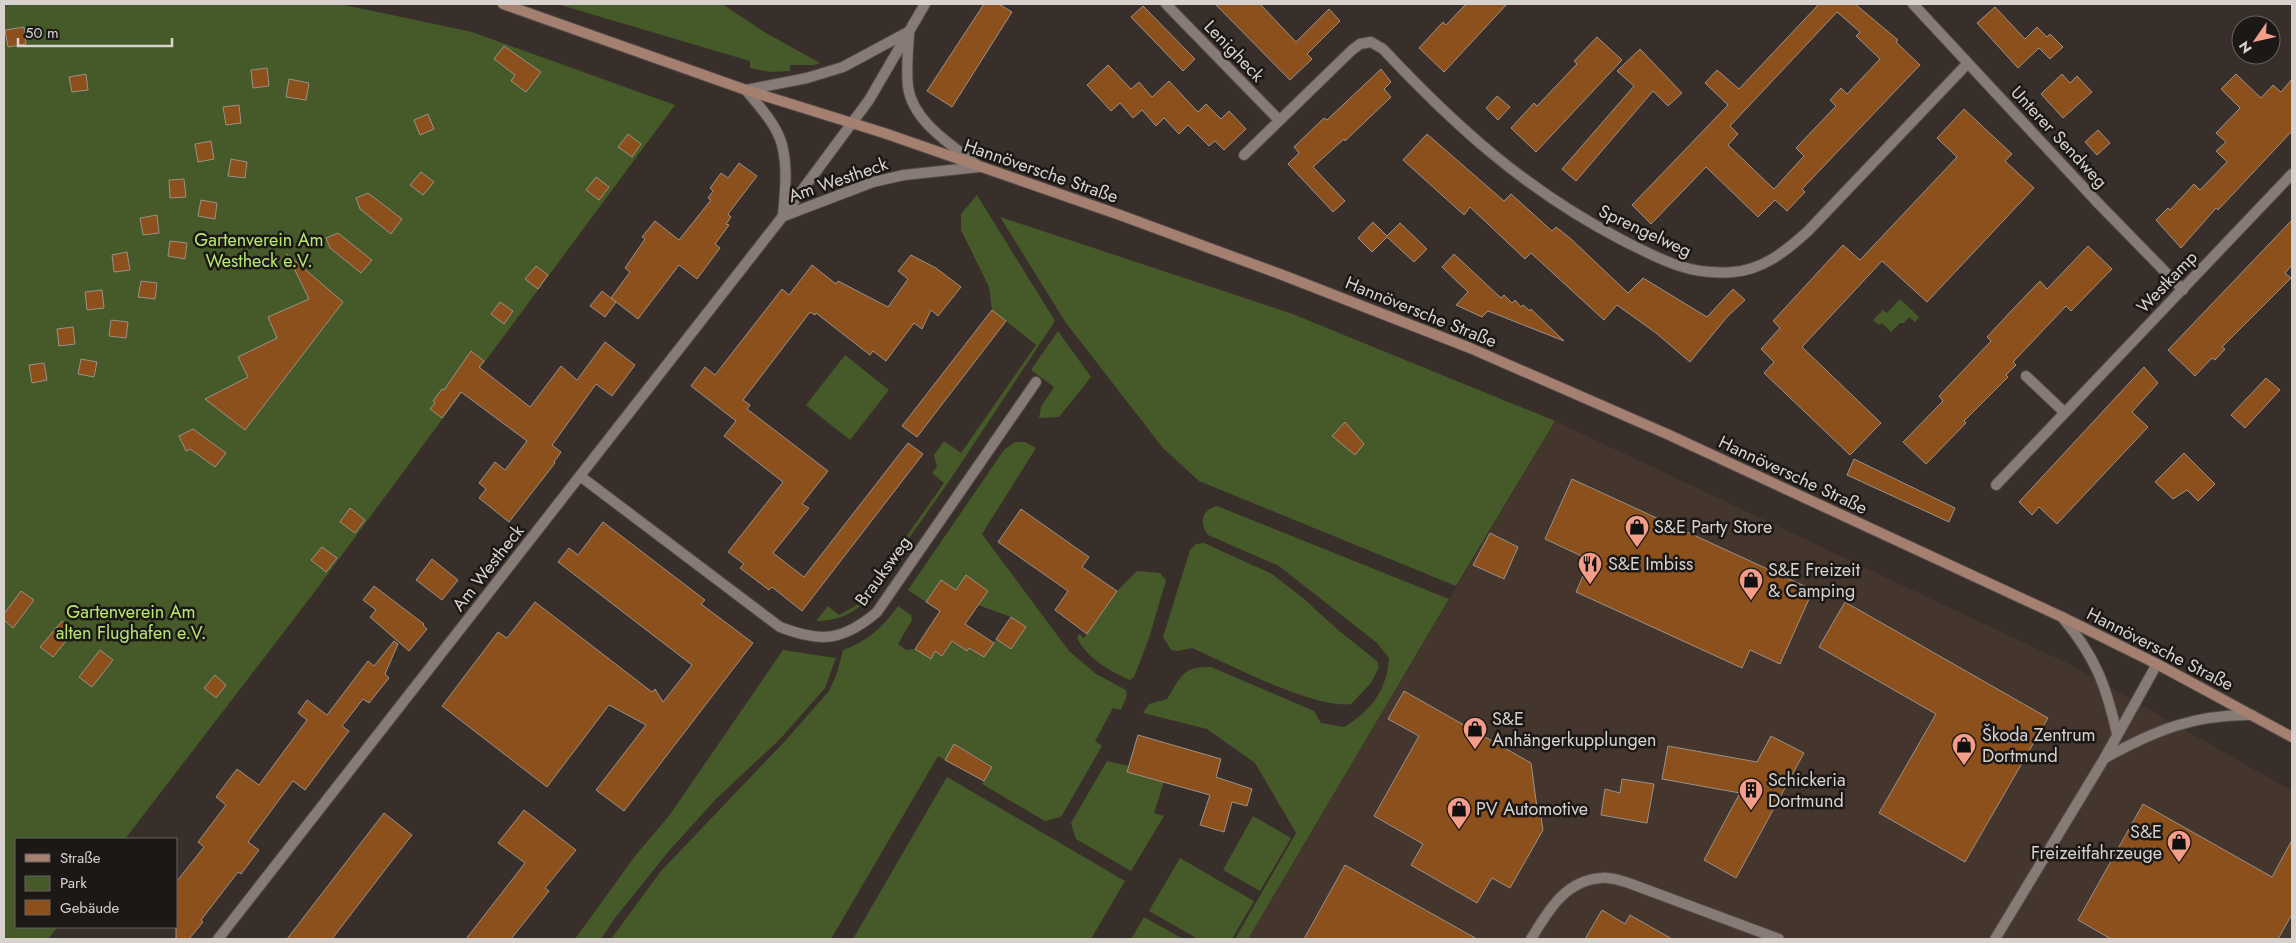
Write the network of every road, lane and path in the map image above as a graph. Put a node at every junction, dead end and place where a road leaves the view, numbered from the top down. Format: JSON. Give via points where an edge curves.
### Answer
{"nodes":[{"id":1,"x":503,"y":4,"type":"edge"},
{"id":2,"x":925,"y":4,"type":"edge"},
{"id":3,"x":1166,"y":4,"type":"edge"},
{"id":4,"x":1913,"y":4,"type":"edge"},
{"id":5,"x":909,"y":32,"type":"junction"},
{"id":6,"x":1968,"y":63,"type":"junction"},
{"id":7,"x":746,"y":90,"type":"junction"},
{"id":8,"x":1279,"y":120,"type":"junction"},
{"id":9,"x":852,"y":122,"type":"junction"},
{"id":10,"x":1244,"y":155,"type":"dead end"},
{"id":11,"x":979,"y":166,"type":"junction"},
{"id":12,"x":2292,"y":174,"type":"edge"},
{"id":13,"x":783,"y":216,"type":"junction"},
{"id":14,"x":2183,"y":290,"type":"junction"},
{"id":15,"x":2026,"y":376,"type":"dead end"},
{"id":16,"x":1036,"y":382,"type":"dead end"},
{"id":17,"x":2064,"y":412,"type":"junction"},
{"id":18,"x":580,"y":476,"type":"junction"},
{"id":19,"x":1996,"y":485,"type":"dead end"},
{"id":20,"x":2062,"y":617,"type":"junction"},
{"id":21,"x":2157,"y":664,"type":"junction"},
{"id":22,"x":2252,"y":715,"type":"junction"},
{"id":23,"x":2118,"y":734,"type":"junction"},
{"id":24,"x":2292,"y":738,"type":"edge"},
{"id":25,"x":2104,"y":759,"type":"junction"},
{"id":26,"x":218,"y":939,"type":"edge"},
{"id":27,"x":1531,"y":939,"type":"edge"},
{"id":28,"x":1779,"y":939,"type":"edge"},
{"id":29,"x":1995,"y":939,"type":"edge"}],
"edges":[{"from":1,"to":7,"type":"main road","name":"Hannöversche Straße"},
{"from":2,"to":5,"type":"street","name":"Am Westheck"},
{"from":3,"to":8,"type":"street","name":"Lenigheck"},
{"from":4,"to":6,"type":"street","name":"Unterer Sendweg"},
{"from":5,"to":7,"type":"street","via":[[843,67]]},
{"from":5,"to":9,"type":"street","name":"Am Westheck","via":[[869,100]]},
{"from":5,"to":11,"type":"street","name":"Am Westheck","via":[[909,89],[914,104],[934,130]]},
{"from":6,"to":8,"type":"street","name":"Sprengelweg","via":[[1808,231],[1784,252],[1757,267],[1734,272],[1686,270],[1585,220],[1516,174],[1464,131],[1383,49],[1371,42],[1352,50]]},
{"from":6,"to":14,"type":"street","name":"Unterer Sendweg"},
{"from":7,"to":9,"type":"main road","name":"Hannöversche Straße"},
{"from":7,"to":13,"type":"street","name":"Am Westheck","via":[[782,143],[786,171]]},
{"from":8,"to":10,"type":"street"},
{"from":9,"to":11,"type":"main road","name":"Hannöversche Straße"},
{"from":9,"to":13,"type":"street","name":"Am Westheck"},
{"from":11,"to":13,"type":"street","name":"Am Westheck","via":[[873,182]]},
{"from":11,"to":20,"type":"main road","name":"Hannöversche Straße","via":[[1286,276],[1470,348],[1676,438]]},
{"from":12,"to":14,"type":"street","name":"Westkamp"},
{"from":13,"to":18,"type":"street","name":"Am Westheck"},
{"from":14,"to":17,"type":"street","name":"Westkamp"},
{"from":15,"to":17,"type":"street"},
{"from":16,"to":18,"type":"street","name":"Brauksweg","via":[[877,612],[844,634],[826,638],[811,638],[780,627]]},
{"from":17,"to":19,"type":"street","name":"Westkamp"},
{"from":18,"to":26,"type":"street","name":"Am Westheck"},
{"from":20,"to":21,"type":"main road","name":"Hannöversche Straße"},
{"from":20,"to":23,"type":"street","via":[[2096,666]]},
{"from":21,"to":22,"type":"main road","name":"Hannöversche Straße"},
{"from":21,"to":23,"type":"street"},
{"from":22,"to":24,"type":"main road","name":"Hannöversche Straße"},
{"from":22,"to":25,"type":"street","via":[[2223,714],[2172,725],[2140,738]]},
{"from":23,"to":25,"type":"street"},
{"from":25,"to":29,"type":"street"},
{"from":27,"to":28,"type":"street","via":[[1549,909],[1567,890],[1582,882],[1603,878],[1626,882]]}]}
